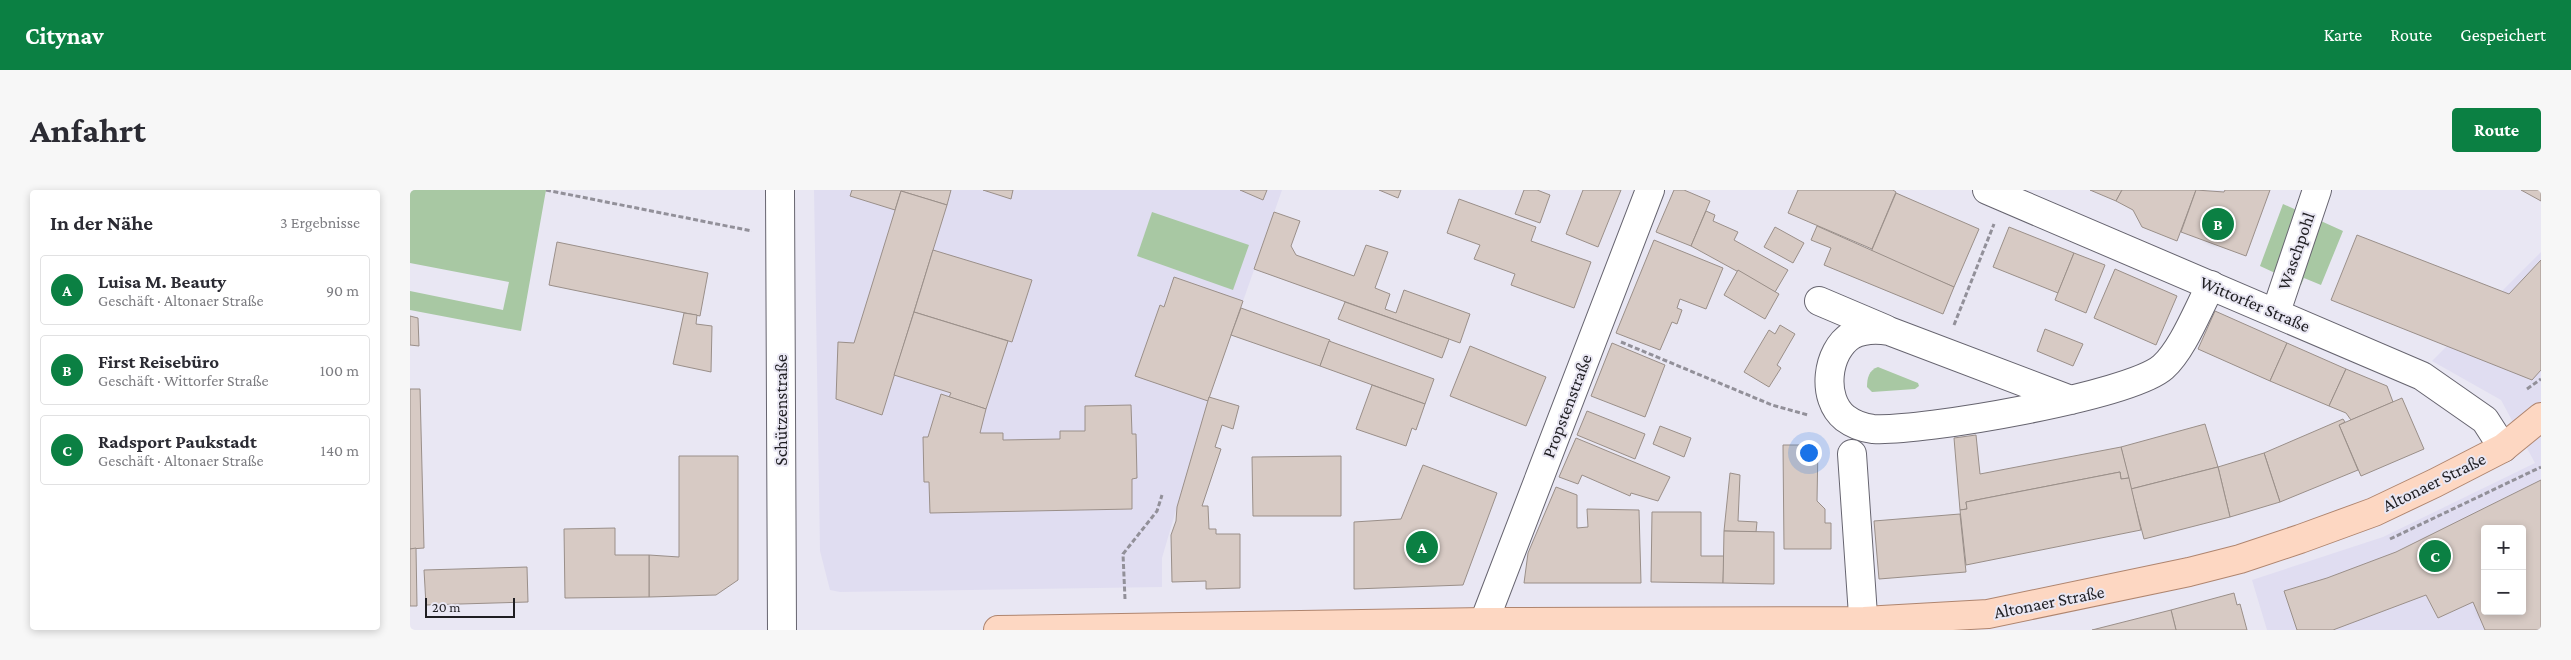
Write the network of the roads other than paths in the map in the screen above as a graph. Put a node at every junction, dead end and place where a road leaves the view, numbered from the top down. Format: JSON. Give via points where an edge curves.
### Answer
{"nodes":[{"id":1,"x":780,"y":190,"type":"edge"},
{"id":2,"x":1650,"y":190,"type":"edge"},
{"id":3,"x":2317,"y":190,"type":"edge"},
{"id":4,"x":1996,"y":194,"type":"edge"},
{"id":5,"x":2210,"y":285,"type":"junction"},
{"id":6,"x":1819,"y":301,"type":"dead end"},
{"id":7,"x":2276,"y":312,"type":"junction"},
{"id":8,"x":1889,"y":331,"type":"junction"},
{"id":9,"x":2071,"y":400,"type":"junction"},
{"id":10,"x":2541,"y":417,"type":"edge"},
{"id":11,"x":2541,"y":438,"type":"edge"},
{"id":12,"x":2503,"y":448,"type":"junction"},
{"id":13,"x":1852,"y":454,"type":"dead end"},
{"id":14,"x":1484,"y":622,"type":"junction"},
{"id":15,"x":1864,"y":626,"type":"edge"},
{"id":16,"x":1352,"y":627,"type":"edge"},
{"id":17,"x":782,"y":630,"type":"edge"},
{"id":18,"x":998,"y":630,"type":"edge"}],
"edges":[{"from":1,"to":17,"type":"street","name":"Schützenstraße"},
{"from":2,"to":14,"type":"street","name":"Propstenstraße"},
{"from":3,"to":7,"type":"street","name":"Waschpohl"},
{"from":4,"to":5,"type":"street","name":"Wittorfer Straße"},
{"from":5,"to":7,"type":"street","name":"Wittorfer Straße"},
{"from":5,"to":9,"type":"street","via":[[2174,353],[2163,367],[2145,379]]},
{"from":6,"to":8,"type":"street"},
{"from":7,"to":12,"type":"street","name":"Wittorfer Straße","via":[[2422,376],[2485,420]]},
{"from":8,"to":9,"type":"street"},
{"from":8,"to":9,"type":"street","via":[[1865,331],[1852,336],[1842,345],[1833,361],[1829,376],[1835,407],[1858,425],[1873,429],[1959,422]]},
{"from":10,"to":12,"type":"main road","name":"Altonaer Straße"},
{"from":11,"to":12,"type":"main road","name":"Altonaer Straße"},
{"from":12,"to":15,"type":"main road","name":"Altonaer Straße","via":[[2374,512],[2240,559],[2113,590],[1988,614]]},
{"from":13,"to":15,"type":"street"},
{"from":14,"to":15,"type":"main road","name":"Altonaer Straße"},
{"from":14,"to":16,"type":"main road","name":"Altonaer Straße"},
{"from":16,"to":18,"type":"main road","name":"Altonaer Straße"}]}
